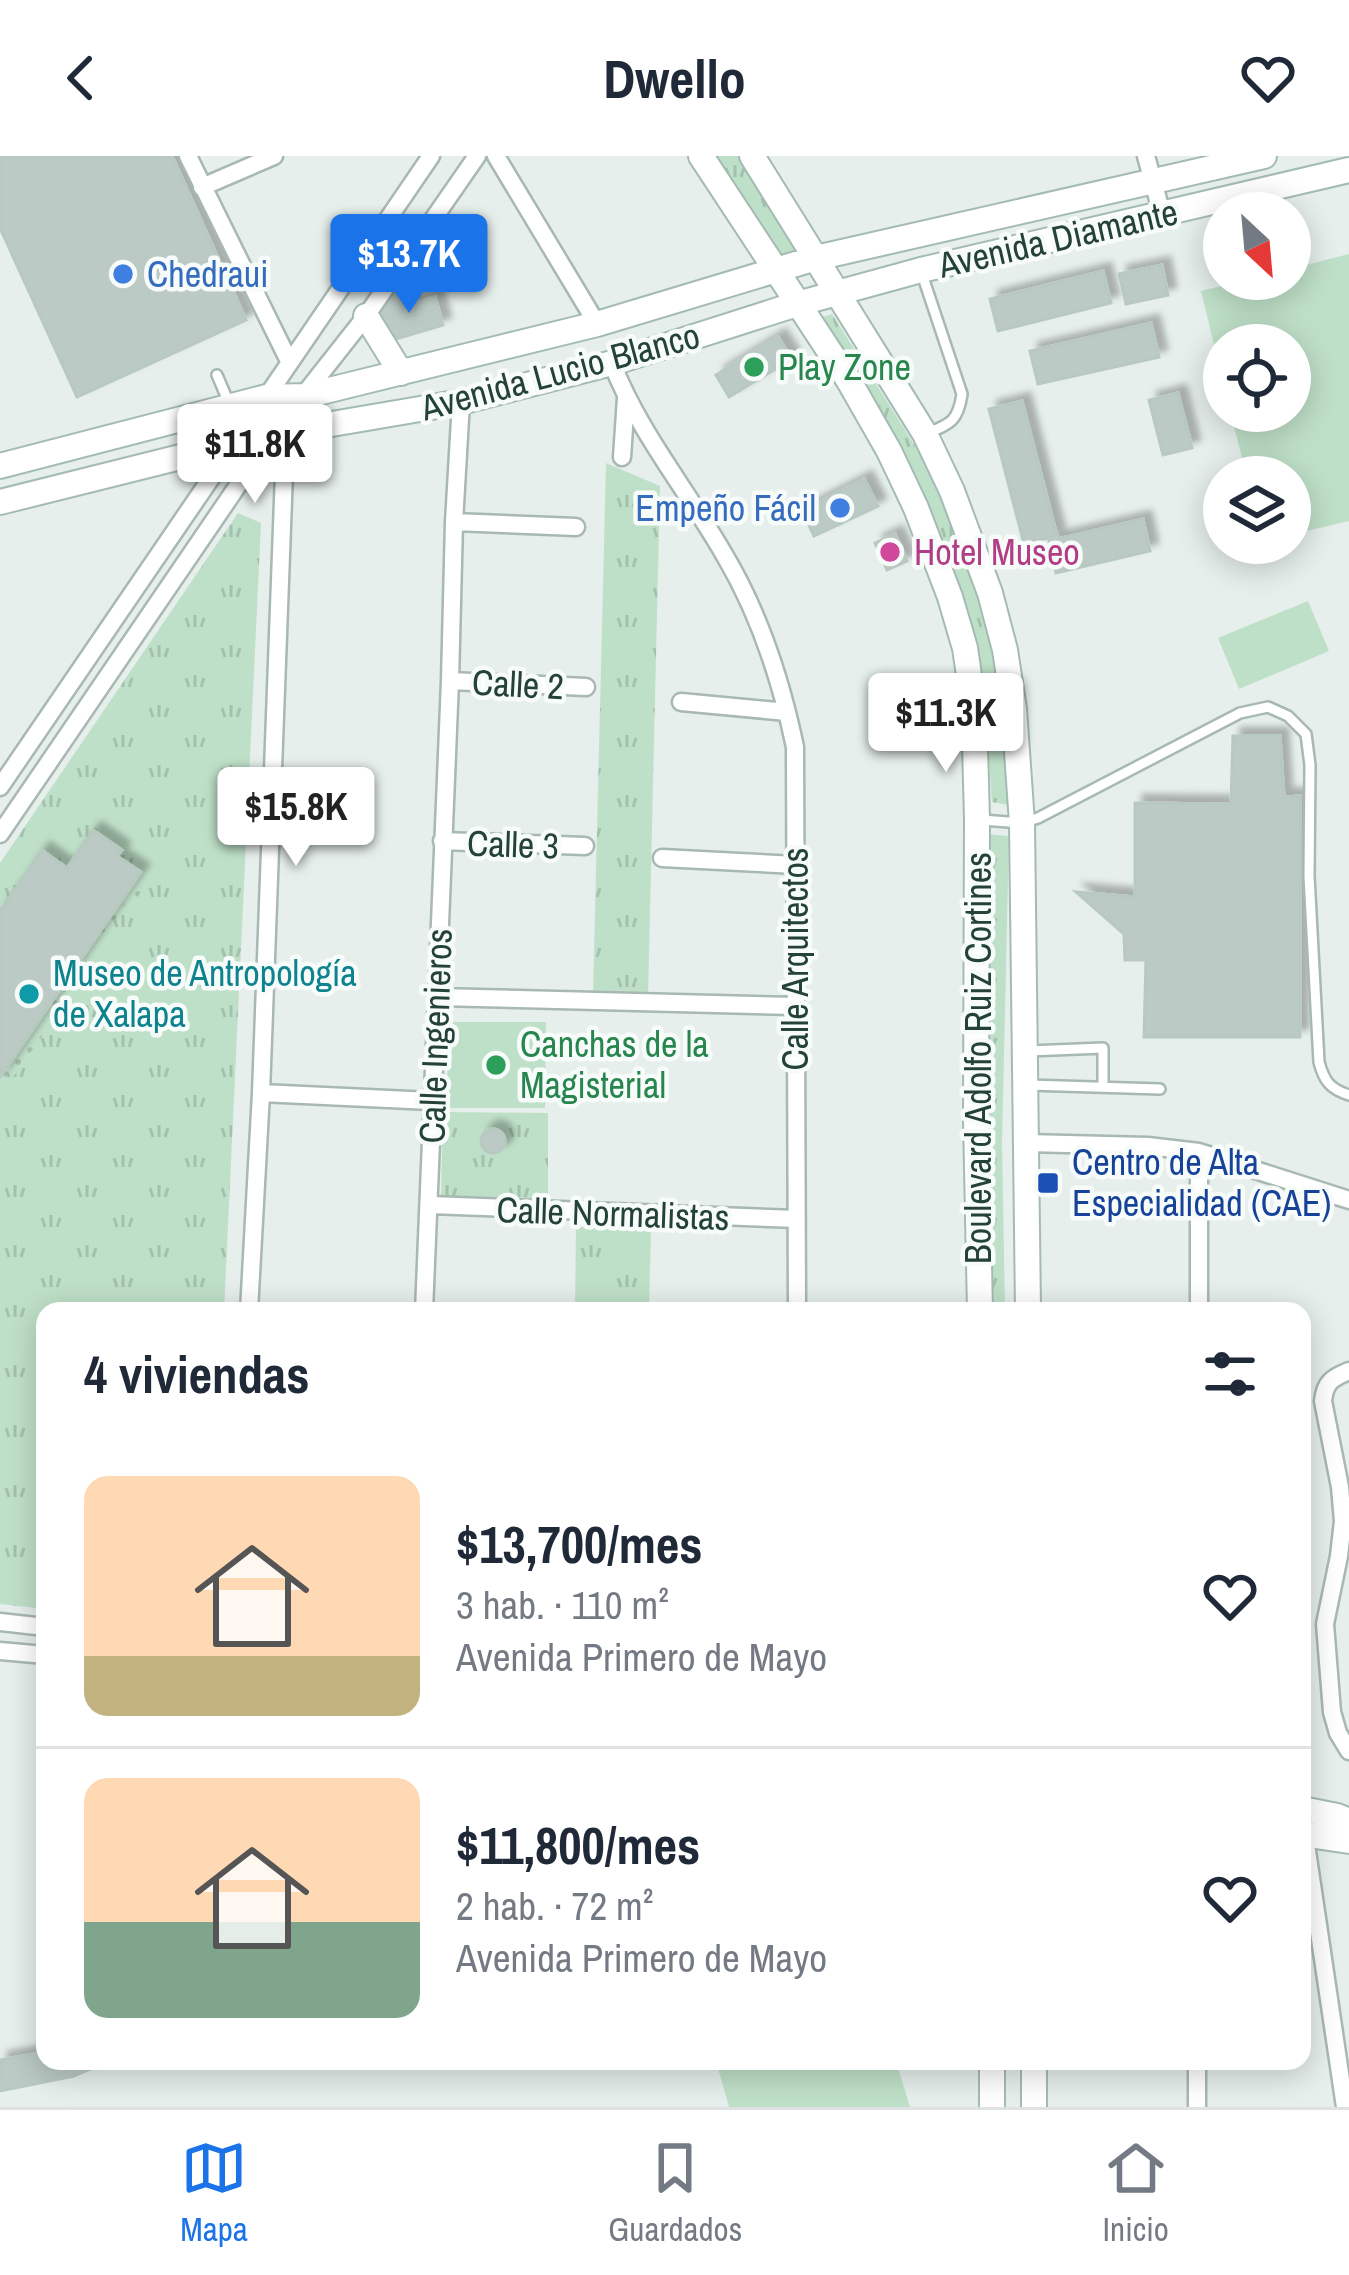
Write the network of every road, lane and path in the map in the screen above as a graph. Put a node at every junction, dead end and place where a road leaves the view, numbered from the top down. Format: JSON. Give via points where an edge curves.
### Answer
{"nodes":[{"id":1,"x":188,"y":156,"type":"edge"},
{"id":2,"x":274,"y":156,"type":"edge"},
{"id":3,"x":431,"y":156,"type":"edge"},
{"id":4,"x":477,"y":156,"type":"edge"},
{"id":5,"x":496,"y":156,"type":"edge"},
{"id":6,"x":701,"y":156,"type":"edge"},
{"id":7,"x":752,"y":156,"type":"edge"},
{"id":8,"x":1147,"y":156,"type":"edge"},
{"id":9,"x":1264,"y":156,"type":"edge"},
{"id":10,"x":1349,"y":170,"type":"edge"},
{"id":11,"x":1153,"y":183,"type":"junction"},
{"id":12,"x":202,"y":187,"type":"junction"},
{"id":13,"x":1162,"y":214,"type":"junction"},
{"id":14,"x":816,"y":258,"type":"junction"},
{"id":15,"x":775,"y":269,"type":"junction"},
{"id":16,"x":921,"y":270,"type":"junction"},
{"id":17,"x":837,"y":293,"type":"junction"},
{"id":18,"x":797,"y":304,"type":"junction"},
{"id":19,"x":366,"y":316,"type":"junction"},
{"id":20,"x":597,"y":324,"type":"junction"},
{"id":21,"x":290,"y":361,"type":"junction"},
{"id":22,"x":612,"y":363,"type":"junction"},
{"id":23,"x":401,"y":373,"type":"junction"},
{"id":24,"x":217,"y":375,"type":"dead end"},
{"id":25,"x":305,"y":396,"type":"junction"},
{"id":26,"x":266,"y":397,"type":"junction"},
{"id":27,"x":626,"y":398,"type":"junction"},
{"id":28,"x":461,"y":402,"type":"junction"},
{"id":29,"x":231,"y":406,"type":"junction"},
{"id":30,"x":273,"y":434,"type":"junction"},
{"id":31,"x":926,"y":434,"type":"junction"},
{"id":32,"x":236,"y":443,"type":"junction"},
{"id":33,"x":622,"y":457,"type":"dead end"},
{"id":34,"x":0,"y":466,"type":"edge"},
{"id":35,"x":0,"y":502,"type":"edge"},
{"id":36,"x":454,"y":522,"type":"junction"},
{"id":37,"x":576,"y":526,"type":"dead end"},
{"id":38,"x":450,"y":681,"type":"junction"},
{"id":39,"x":586,"y":687,"type":"dead end"},
{"id":40,"x":680,"y":702,"type":"dead end"},
{"id":41,"x":787,"y":712,"type":"junction"},
{"id":42,"x":0,"y":787,"type":"edge"},
{"id":43,"x":977,"y":819,"type":"junction"},
{"id":44,"x":1022,"y":823,"type":"junction"},
{"id":45,"x":0,"y":834,"type":"edge"},
{"id":46,"x":442,"y":841,"type":"junction"},
{"id":47,"x":585,"y":846,"type":"dead end"},
{"id":48,"x":662,"y":858,"type":"dead end"},
{"id":49,"x":796,"y":865,"type":"junction"},
{"id":50,"x":437,"y":998,"type":"junction"},
{"id":51,"x":796,"y":1006,"type":"junction"},
{"id":52,"x":1025,"y":1051,"type":"junction"},
{"id":53,"x":1025,"y":1085,"type":"junction"},
{"id":54,"x":1102,"y":1087,"type":"junction"},
{"id":55,"x":1160,"y":1089,"type":"dead end"},
{"id":56,"x":261,"y":1093,"type":"junction"},
{"id":57,"x":1349,"y":1095,"type":"edge"},
{"id":58,"x":431,"y":1101,"type":"junction"},
{"id":59,"x":1026,"y":1143,"type":"junction"},
{"id":60,"x":1199,"y":1152,"type":"junction"},
{"id":61,"x":1349,"y":1200,"type":"edge"},
{"id":62,"x":430,"y":1204,"type":"junction"},
{"id":63,"x":796,"y":1220,"type":"junction"},
{"id":64,"x":249,"y":1302,"type":"edge"},
{"id":65,"x":425,"y":1302,"type":"edge"},
{"id":66,"x":797,"y":1302,"type":"edge"},
{"id":67,"x":980,"y":1302,"type":"edge"},
{"id":68,"x":1028,"y":1302,"type":"edge"},
{"id":69,"x":1198,"y":1302,"type":"edge"},
{"id":70,"x":1349,"y":1371,"type":"edge"},
{"id":71,"x":1,"y":1622,"type":"edge"},
{"id":72,"x":36,"y":1626,"type":"edge"},
{"id":73,"x":0,"y":1647,"type":"edge"},
{"id":74,"x":36,"y":1653,"type":"edge"},
{"id":75,"x":1349,"y":1751,"type":"edge"},
{"id":76,"x":1311,"y":1815,"type":"edge"},
{"id":77,"x":1349,"y":1821,"type":"edge"},
{"id":78,"x":1311,"y":1835,"type":"edge"},
{"id":79,"x":1349,"y":1840,"type":"edge"},
{"id":80,"x":1311,"y":1886,"type":"edge"},
{"id":81,"x":992,"y":2070,"type":"edge"},
{"id":82,"x":1034,"y":2070,"type":"edge"},
{"id":83,"x":1197,"y":2070,"type":"edge"},
{"id":84,"x":992,"y":2107,"type":"edge"},
{"id":85,"x":1034,"y":2107,"type":"edge"},
{"id":86,"x":1197,"y":2107,"type":"edge"},
{"id":87,"x":1345,"y":2107,"type":"edge"}],
"edges":[{"from":1,"to":12,"type":"street"},
{"from":2,"to":12,"type":"street"},
{"from":3,"to":21,"type":"street"},
{"from":4,"to":19,"type":"street"},
{"from":5,"to":20,"type":"street"},
{"from":6,"to":15,"type":"main road","name":"Boulevard Adolfo Ruiz Cortines"},
{"from":7,"to":14,"type":"main road","name":"Boulevard Adolfo Ruiz Cortines"},
{"from":8,"to":11,"type":"street"},
{"from":9,"to":11,"type":"main road","name":"Avenida Diamante"},
{"from":10,"to":13,"type":"main road","name":"Avenida Diamante"},
{"from":11,"to":13,"type":"street"},
{"from":11,"to":14,"type":"main road","name":"Avenida Diamante"},
{"from":12,"to":21,"type":"street"},
{"from":13,"to":16,"type":"main road","name":"Avenida Diamante"},
{"from":14,"to":15,"type":"main road","name":"Avenida Lucio Blanco"},
{"from":14,"to":17,"type":"main road","name":"Boulevard Adolfo Ruiz Cortines"},
{"from":15,"to":18,"type":"main road","name":"Boulevard Adolfo Ruiz Cortines"},
{"from":15,"to":20,"type":"main road","name":"Avenida Lucio Blanco"},
{"from":16,"to":17,"type":"main road","name":"Avenida Diamante"},
{"from":16,"to":31,"type":"lane","via":[[962,394],[959,413]]},
{"from":17,"to":18,"type":"main road","name":"Avenida Lucio Blanco"},
{"from":17,"to":31,"type":"main road","name":"Boulevard Adolfo Ruiz Cortines"},
{"from":18,"to":22,"type":"main road","name":"Avenida Lucio Blanco"},
{"from":18,"to":43,"type":"main road","name":"Boulevard Adolfo Ruiz Cortines","via":[[890,451],[950,597],[974,710]]},
{"from":19,"to":23,"type":"main road"},
{"from":19,"to":25,"type":"street"},
{"from":20,"to":23,"type":"main road","name":"Avenida Lucio Blanco"},
{"from":21,"to":26,"type":"street"},
{"from":22,"to":27,"type":"street","name":"Calle Arquitectos"},
{"from":22,"to":28,"type":"main road","name":"Avenida Lucio Blanco"},
{"from":23,"to":25,"type":"main road","name":"Avenida Lucio Blanco"},
{"from":24,"to":29,"type":"lane"},
{"from":25,"to":26,"type":"main road","name":"Avenida Lucio Blanco"},
{"from":25,"to":30,"type":"street"},
{"from":26,"to":29,"type":"main road","name":"Avenida Lucio Blanco"},
{"from":26,"to":32,"type":"street"},
{"from":27,"to":33,"type":"street"},
{"from":27,"to":41,"type":"street","name":"Calle Arquitectos","via":[[751,602]]},
{"from":28,"to":30,"type":"main road","name":"Avenida Lucio Blanco"},
{"from":28,"to":36,"type":"street","name":"Calle Ingenieros"},
{"from":29,"to":34,"type":"main road","name":"Avenida Lucio Blanco"},
{"from":30,"to":32,"type":"main road","name":"Avenida Lucio Blanco"},
{"from":30,"to":45,"type":"street"},
{"from":30,"to":56,"type":"street","via":[[284,473]]},
{"from":31,"to":44,"type":"main road","name":"Boulevard Adolfo Ruiz Cortines","via":[[1005,650]]},
{"from":32,"to":35,"type":"main road","name":"Avenida Lucio Blanco"},
{"from":32,"to":42,"type":"street"},
{"from":36,"to":37,"type":"street"},
{"from":36,"to":38,"type":"street","name":"Calle Ingenieros"},
{"from":38,"to":39,"type":"street","name":"Calle 2"},
{"from":38,"to":46,"type":"street","name":"Calle Ingenieros"},
{"from":40,"to":41,"type":"street"},
{"from":41,"to":49,"type":"street","name":"Calle Arquitectos"},
{"from":43,"to":44,"type":"lane"},
{"from":43,"to":67,"type":"main road","name":"Boulevard Adolfo Ruiz Cortines"},
{"from":44,"to":52,"type":"main road","name":"Boulevard Adolfo Ruiz Cortines"},
{"from":44,"to":57,"type":"lane","via":[[1240,713],[1268,707],[1288,716],[1306,734],[1310,765],[1319,1062],[1323,1079]]},
{"from":46,"to":47,"type":"street","name":"Calle 3"},
{"from":46,"to":50,"type":"street","name":"Calle Ingenieros"},
{"from":48,"to":49,"type":"street"},
{"from":49,"to":51,"type":"street","name":"Calle Arquitectos"},
{"from":50,"to":51,"type":"street"},
{"from":50,"to":58,"type":"street","name":"Calle Ingenieros"},
{"from":51,"to":63,"type":"street","name":"Calle Arquitectos"},
{"from":52,"to":53,"type":"main road","name":"Boulevard Adolfo Ruiz Cortines"},
{"from":52,"to":54,"type":"lane","via":[[1103,1048]]},
{"from":53,"to":54,"type":"lane"},
{"from":53,"to":59,"type":"main road","name":"Boulevard Adolfo Ruiz Cortines"},
{"from":54,"to":55,"type":"lane"},
{"from":56,"to":58,"type":"street"},
{"from":56,"to":64,"type":"street"},
{"from":58,"to":62,"type":"street","name":"Calle Ingenieros"},
{"from":59,"to":60,"type":"street"},
{"from":59,"to":68,"type":"main road","name":"Boulevard Adolfo Ruiz Cortines"},
{"from":60,"to":61,"type":"street"},
{"from":60,"to":69,"type":"street"},
{"from":62,"to":63,"type":"street","name":"Calle Normalistas"},
{"from":62,"to":65,"type":"street","name":"Calle Ingenieros"},
{"from":63,"to":66,"type":"street","name":"Calle Arquitectos"},
{"from":70,"to":75,"type":"street","via":[[1330,1379],[1323,1401],[1343,1520],[1325,1624],[1332,1712]]},
{"from":71,"to":72,"type":"street"},
{"from":71,"to":73,"type":"street"},
{"from":73,"to":74,"type":"street"},
{"from":76,"to":77,"type":"main road"},
{"from":78,"to":79,"type":"main road"},
{"from":80,"to":87,"type":"street"},
{"from":81,"to":84,"type":"main road"},
{"from":82,"to":85,"type":"main road"},
{"from":83,"to":86,"type":"street"}]}
